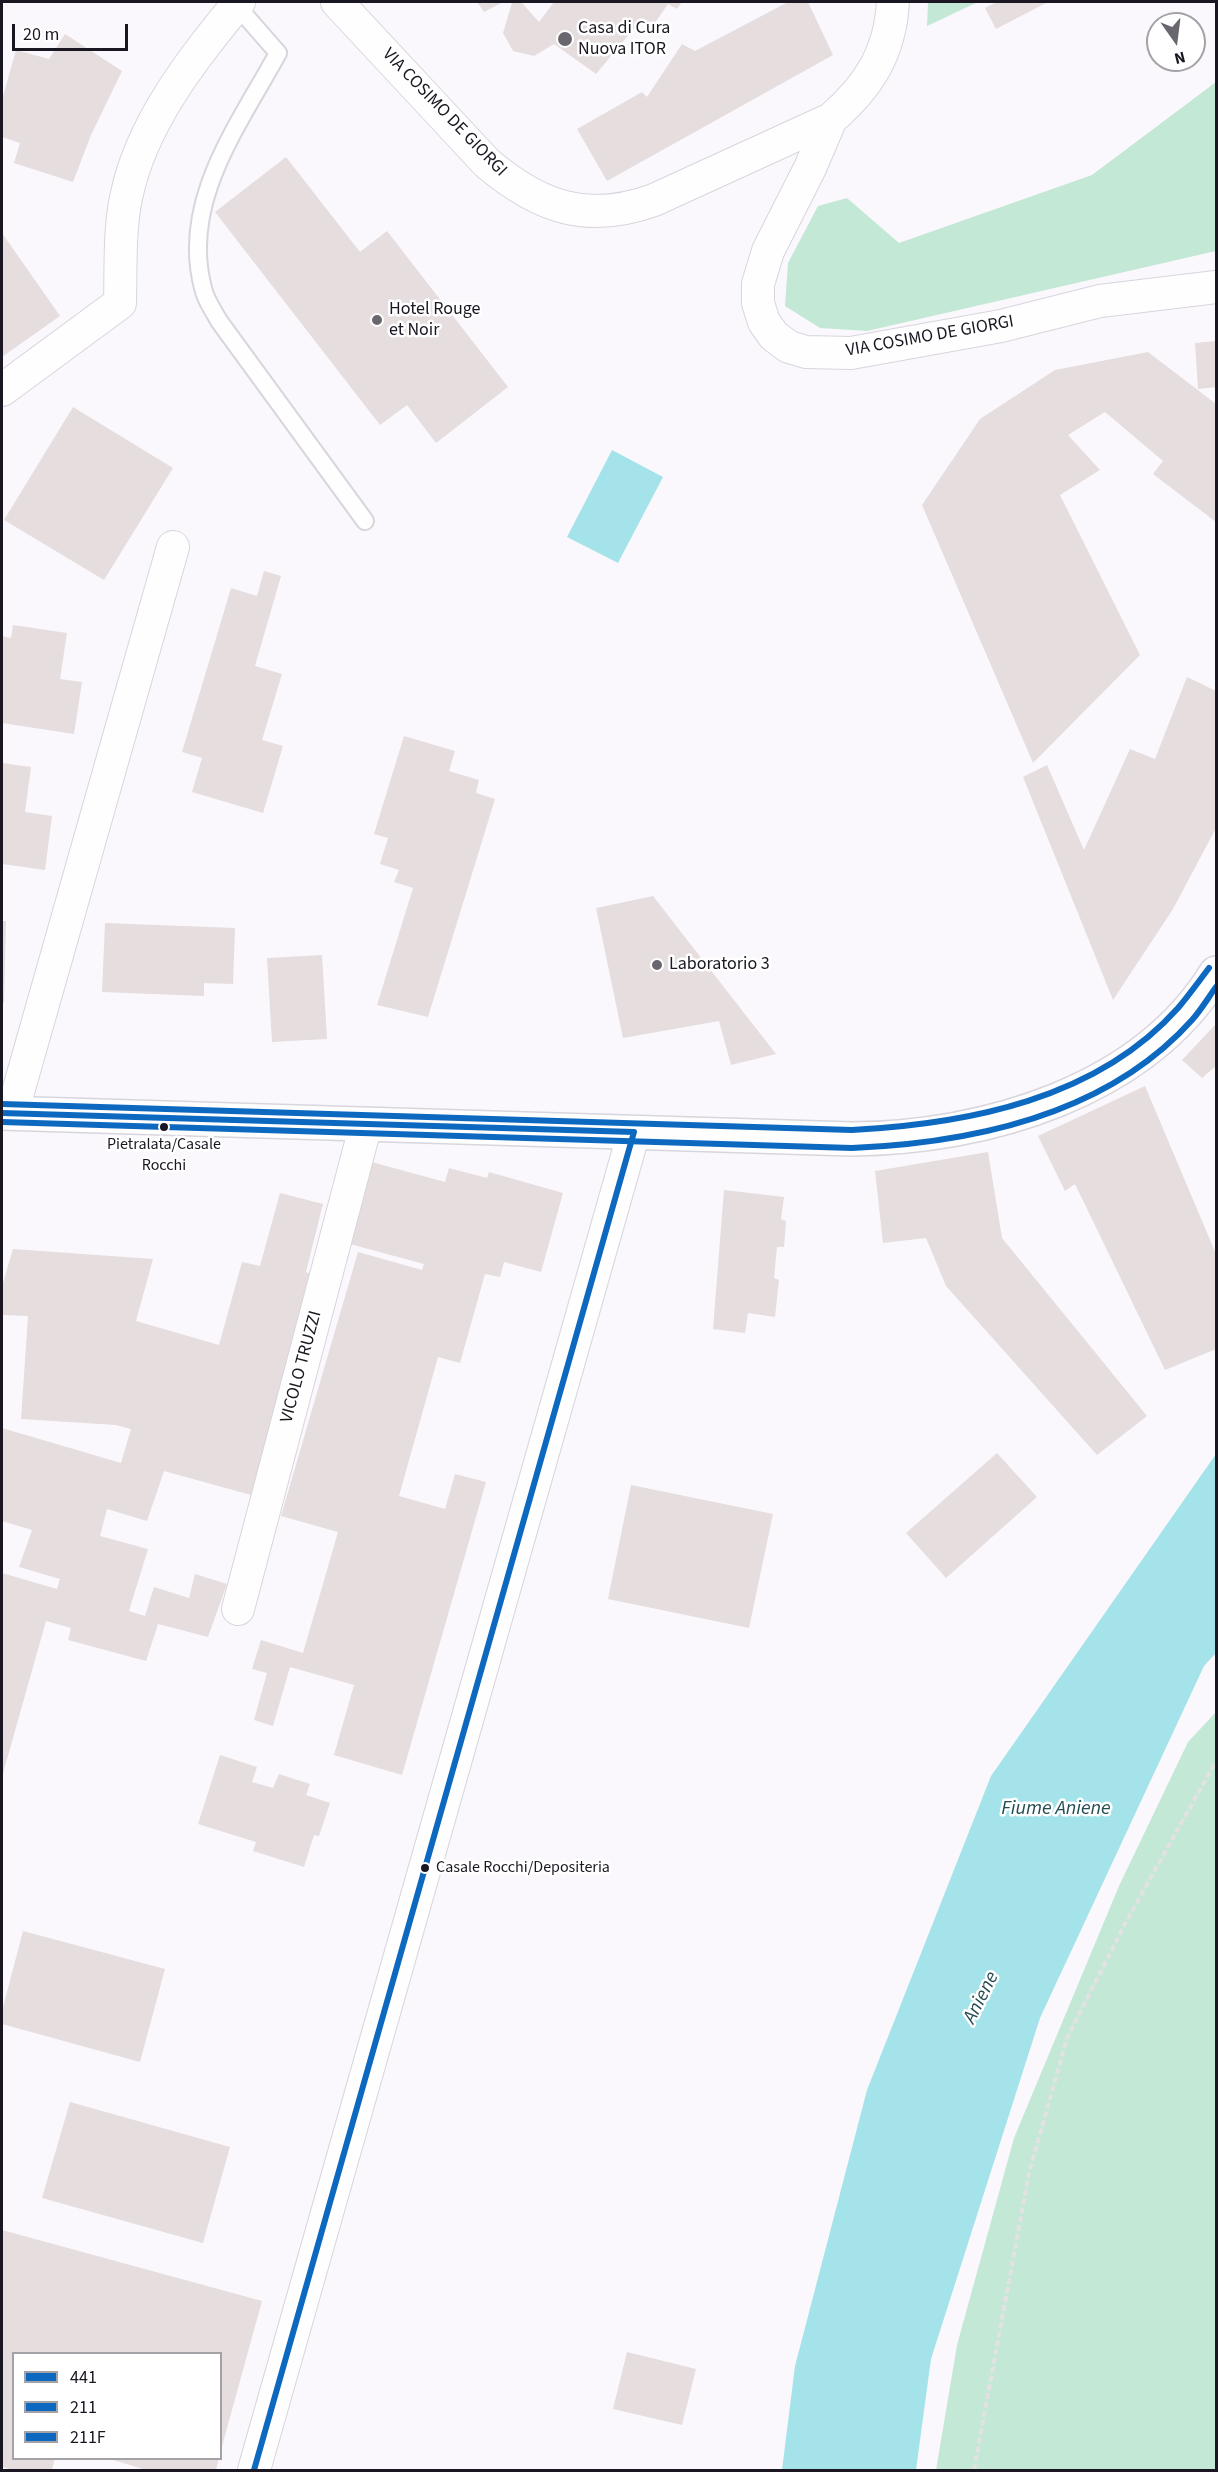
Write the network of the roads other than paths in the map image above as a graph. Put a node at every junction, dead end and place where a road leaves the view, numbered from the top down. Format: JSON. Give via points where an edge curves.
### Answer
{"nodes":[{"id":1,"x":337,"y":2,"type":"edge"},
{"id":2,"x":893,"y":2,"type":"edge"},
{"id":3,"x":237,"y":3,"type":"edge"},
{"id":4,"x":831,"y":119,"type":"junction"},
{"id":5,"x":1216,"y":287,"type":"edge"},
{"id":6,"x":2,"y":390,"type":"edge"},
{"id":7,"x":365,"y":521,"type":"dead end"},
{"id":8,"x":173,"y":547,"type":"dead end"},
{"id":9,"x":1216,"y":974,"type":"edge"},
{"id":10,"x":7,"y":1113,"type":"edge"},
{"id":11,"x":366,"y":1124,"type":"junction"},
{"id":12,"x":634,"y":1132,"type":"junction"},
{"id":13,"x":238,"y":1609,"type":"dead end"},
{"id":14,"x":254,"y":2470,"type":"edge"}],
"edges":[{"from":1,"to":4,"type":"street","name":"VIA COSIMO DE GIORGI","via":[[487,163],[540,198],[583,212],[631,209]]},
{"from":2,"to":4,"type":"street","name":"VIA COSIMO DE GIORGI","via":[[891,25],[880,60],[853,100]]},
{"from":3,"to":6,"type":"street","via":[[175,87],[138,158],[124,211],[120,303]]},
{"from":3,"to":7,"type":"lane","via":[[278,52],[213,171],[199,230],[197,261],[203,290],[219,321]]},
{"from":4,"to":5,"type":"street","name":"VIA COSIMO DE GIORGI","via":[[768,251],[758,284],[764,322],[789,347],[806,352],[851,353],[1001,326],[1100,301]]},
{"from":8,"to":10,"type":"street"},
{"from":9,"to":12,"type":"street","via":[[1179,1022],[1126,1064],[1062,1097],[994,1122],[898,1138]]},
{"from":10,"to":11,"type":"street"},
{"from":11,"to":12,"type":"street"},
{"from":11,"to":13,"type":"street","name":"VICOLO TRUZZI"},
{"from":12,"to":14,"type":"street"}]}
